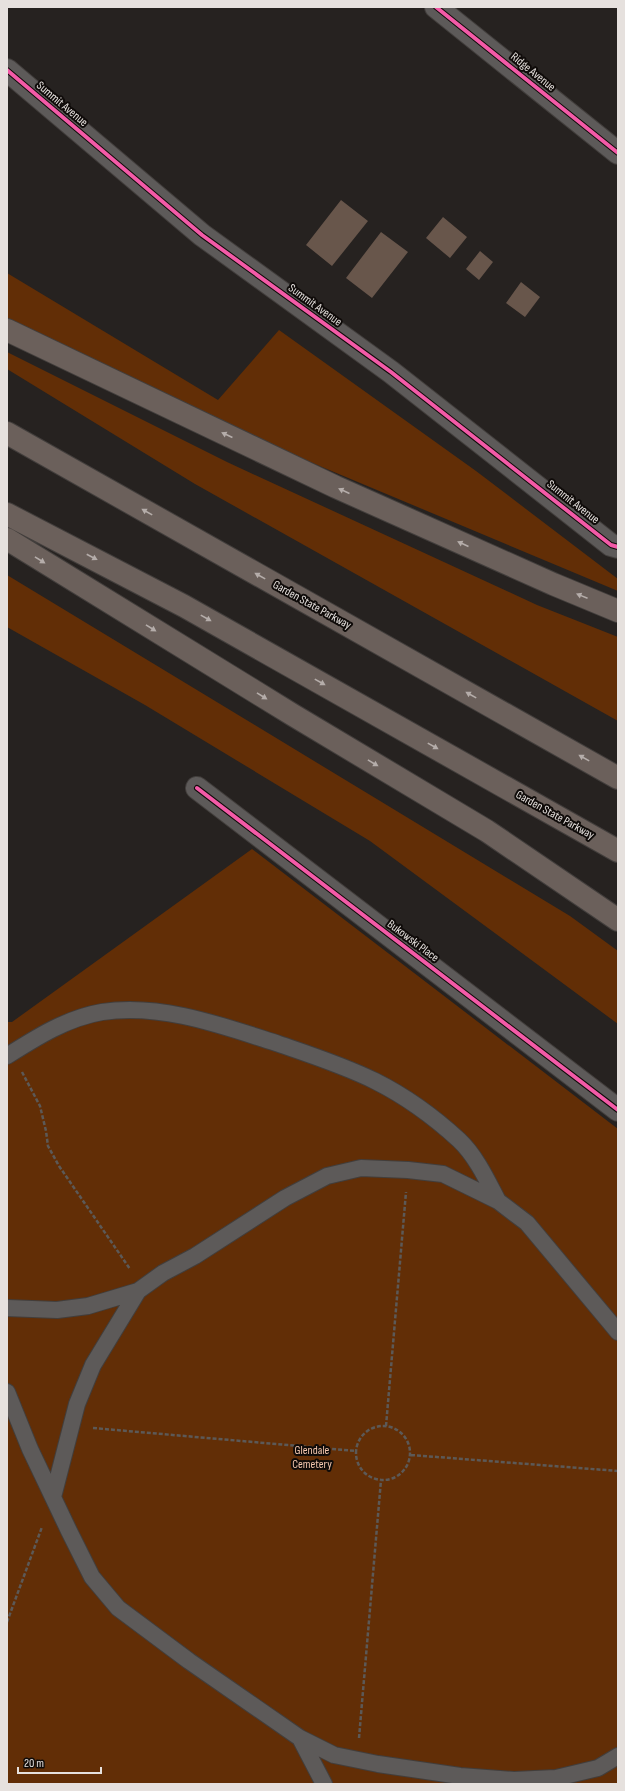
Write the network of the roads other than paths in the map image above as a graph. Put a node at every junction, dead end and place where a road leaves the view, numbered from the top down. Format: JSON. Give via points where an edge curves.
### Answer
{"nodes":[{"id":1,"x":436,"y":7,"type":"edge"},
{"id":2,"x":7,"y":70,"type":"edge"},
{"id":3,"x":618,"y":153,"type":"edge"},
{"id":4,"x":7,"y":330,"type":"edge"},
{"id":5,"x":7,"y":433,"type":"edge"},
{"id":6,"x":7,"y":514,"type":"edge"},
{"id":7,"x":7,"y":540,"type":"edge"},
{"id":8,"x":618,"y":546,"type":"edge"},
{"id":9,"x":618,"y":611,"type":"edge"},
{"id":10,"x":618,"y":778,"type":"edge"},
{"id":11,"x":197,"y":788,"type":"dead end"},
{"id":12,"x":618,"y":851,"type":"edge"},
{"id":13,"x":618,"y":920,"type":"edge"},
{"id":14,"x":9,"y":1055,"type":"edge"},
{"id":15,"x":618,"y":1110,"type":"edge"},
{"id":16,"x":498,"y":1201,"type":"junction"},
{"id":17,"x":140,"y":1289,"type":"junction"},
{"id":18,"x":7,"y":1308,"type":"edge"},
{"id":19,"x":618,"y":1332,"type":"edge"},
{"id":20,"x":7,"y":1392,"type":"edge"},
{"id":21,"x":53,"y":1497,"type":"junction"},
{"id":22,"x":300,"y":1738,"type":"junction"},
{"id":23,"x":618,"y":1756,"type":"edge"},
{"id":24,"x":324,"y":1784,"type":"edge"}],
"edges":[{"from":1,"to":3,"type":"street","name":"Ridge Avenue"},
{"from":2,"to":8,"type":"street","name":"Summit Avenue","via":[[202,235],[391,372],[611,544]]},
{"from":9,"to":4,"type":"highway","one_way":true,"via":[[336,487]]},
{"from":10,"to":5,"type":"highway","name":"Garden State Parkway","one_way":true},
{"from":6,"to":12,"type":"highway","name":"Garden State Parkway","one_way":true,"via":[[191,609]]},
{"from":7,"to":13,"type":"highway","one_way":true,"via":[[487,831]]},
{"from":11,"to":15,"type":"street","name":"Bukowski Place"},
{"from":14,"to":16,"type":"lane","via":[[50,1030],[102,1012],[168,1013],[220,1024],[319,1058],[375,1081],[425,1112],[460,1141],[483,1171]]},
{"from":16,"to":17,"type":"lane","via":[[443,1174],[362,1168],[327,1176],[286,1198]]},
{"from":16,"to":19,"type":"lane","via":[[527,1223]]},
{"from":17,"to":18,"type":"lane","via":[[88,1306],[31,1310]]},
{"from":17,"to":21,"type":"lane","via":[[93,1365],[70,1426]]},
{"from":20,"to":21,"type":"lane"},
{"from":21,"to":22,"type":"lane","via":[[92,1577],[118,1608]]},
{"from":22,"to":23,"type":"lane","via":[[334,1755],[358,1760],[460,1776],[514,1780],[556,1778],[591,1770]]},
{"from":22,"to":24,"type":"lane"}]}
